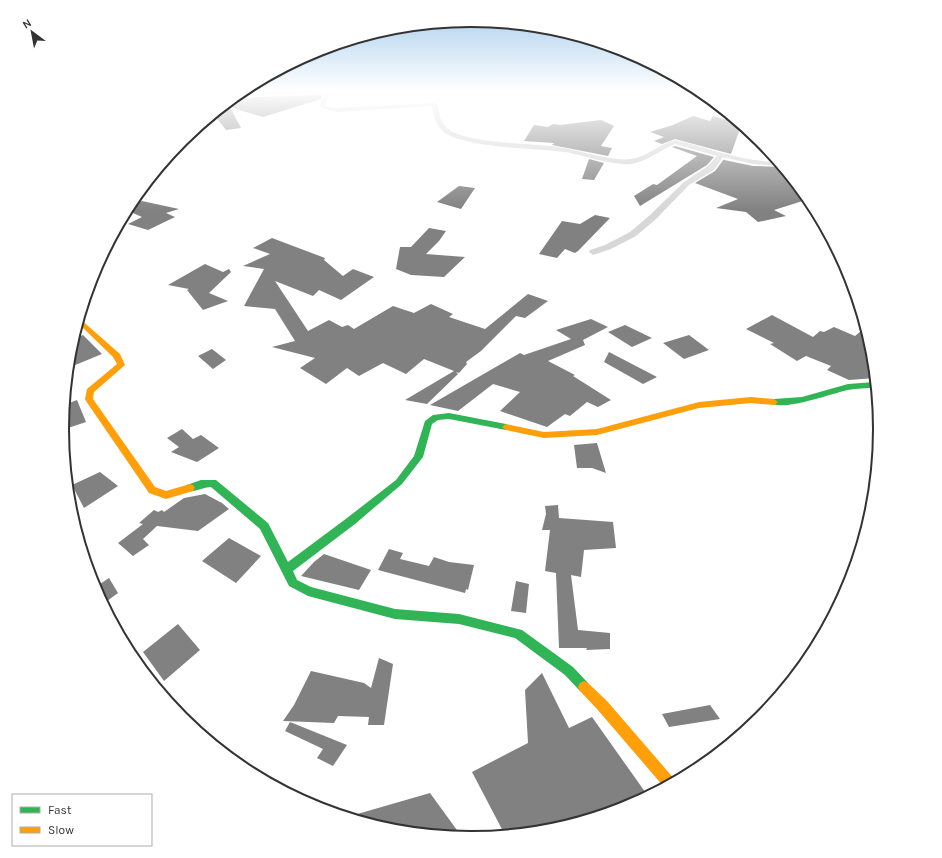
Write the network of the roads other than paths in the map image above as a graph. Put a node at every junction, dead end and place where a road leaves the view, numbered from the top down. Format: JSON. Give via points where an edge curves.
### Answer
{"nodes":[{"id":1,"x":446,"y":130,"type":"edge"},
{"id":2,"x":720,"y":156,"type":"junction"},
{"id":3,"x":773,"y":164,"type":"edge"},
{"id":4,"x":593,"y":252,"type":"dead end"},
{"id":5,"x":83,"y":324,"type":"edge"},
{"id":6,"x":871,"y":386,"type":"edge"},
{"id":7,"x":286,"y":570,"type":"junction"},
{"id":8,"x":667,"y":780,"type":"edge"}],
"edges":[{"from":1,"to":2,"type":"street","via":[[468,139],[548,148],[624,162],[645,158],[675,142]]},
{"from":2,"to":3,"type":"street"},
{"from":2,"to":4,"type":"street","via":[[710,168],[684,185],[640,230],[620,243]]},
{"from":5,"to":7,"type":"street","via":[[117,356],[121,365],[90,391],[89,399],[152,490],[166,495],[213,483],[264,526]]},
{"from":6,"to":7,"type":"street","via":[[849,387],[785,403],[751,400],[699,405],[597,432],[544,435],[449,416],[436,417],[428,423],[418,456],[399,482],[351,522]]},
{"from":7,"to":8,"type":"street","via":[[293,583],[308,591],[395,614],[459,619],[518,634],[569,671]]}]}
